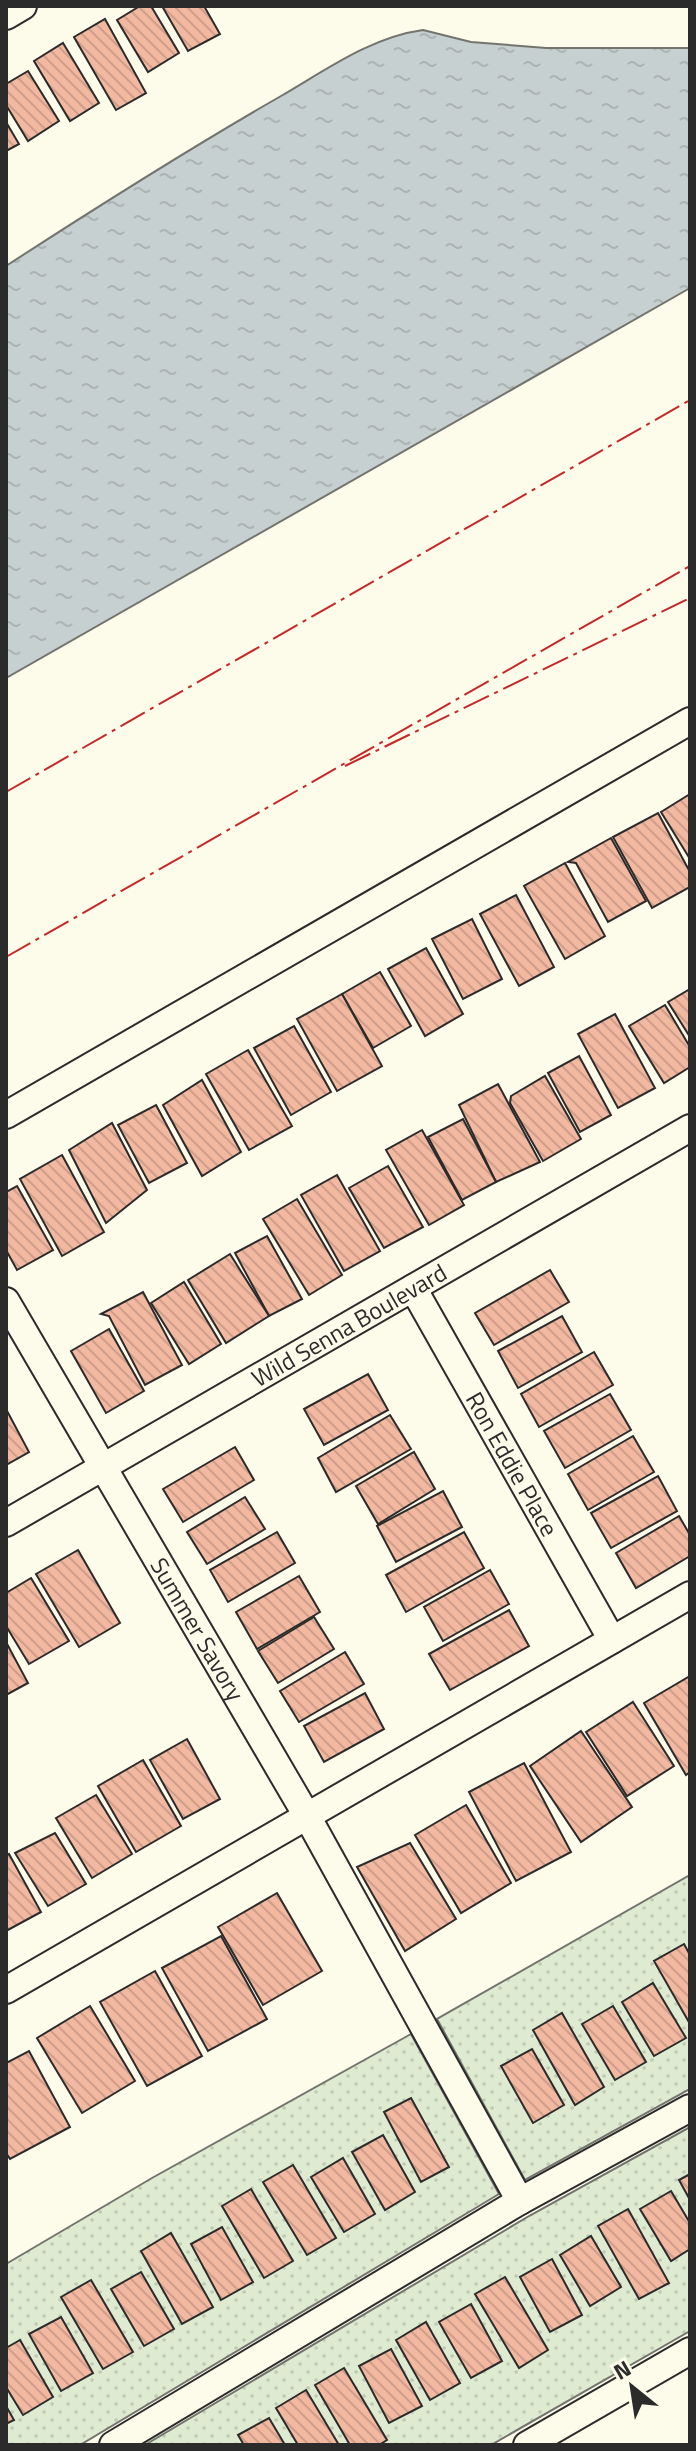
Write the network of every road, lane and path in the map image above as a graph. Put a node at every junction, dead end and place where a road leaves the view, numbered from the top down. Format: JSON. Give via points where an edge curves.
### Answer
{"nodes":[{"id":1,"x":23,"y":6,"type":"edge"},
{"id":2,"x":6,"y":16,"type":"edge"},
{"id":3,"x":690,"y":721,"type":"edge"},
{"id":4,"x":6,"y":1115,"type":"edge"},
{"id":5,"x":690,"y":1128,"type":"edge"},
{"id":6,"x":413,"y":1288,"type":"junction"},
{"id":7,"x":6,"y":1301,"type":"edge"},
{"id":8,"x":102,"y":1468,"type":"junction"},
{"id":9,"x":6,"y":1523,"type":"edge"},
{"id":10,"x":690,"y":1595,"type":"edge"},
{"id":11,"x":612,"y":1640,"type":"junction"},
{"id":12,"x":307,"y":1816,"type":"junction"},
{"id":13,"x":6,"y":1990,"type":"edge"},
{"id":14,"x":690,"y":2108,"type":"edge"},
{"id":15,"x":520,"y":2201,"type":"junction"},
{"id":16,"x":690,"y":2351,"type":"edge"},
{"id":17,"x":113,"y":2445,"type":"edge"},
{"id":18,"x":527,"y":2445,"type":"edge"}],
"edges":[{"from":1,"to":2,"type":"street"},
{"from":3,"to":4,"type":"street"},
{"from":5,"to":6,"type":"street","name":"Wild Senna Boulevard"},
{"from":6,"to":8,"type":"street","name":"Wild Senna Boulevard"},
{"from":6,"to":11,"type":"street","name":"Ron Eddie Place"},
{"from":7,"to":8,"type":"street","name":"Summer Savory"},
{"from":8,"to":9,"type":"street","name":"Wild Senna Boulevard"},
{"from":8,"to":12,"type":"street","name":"Summer Savory"},
{"from":10,"to":11,"type":"street"},
{"from":11,"to":12,"type":"street"},
{"from":12,"to":13,"type":"street"},
{"from":12,"to":15,"type":"street","name":"Summer Savory"},
{"from":14,"to":15,"type":"street"},
{"from":15,"to":17,"type":"street"},
{"from":16,"to":18,"type":"street"}]}
